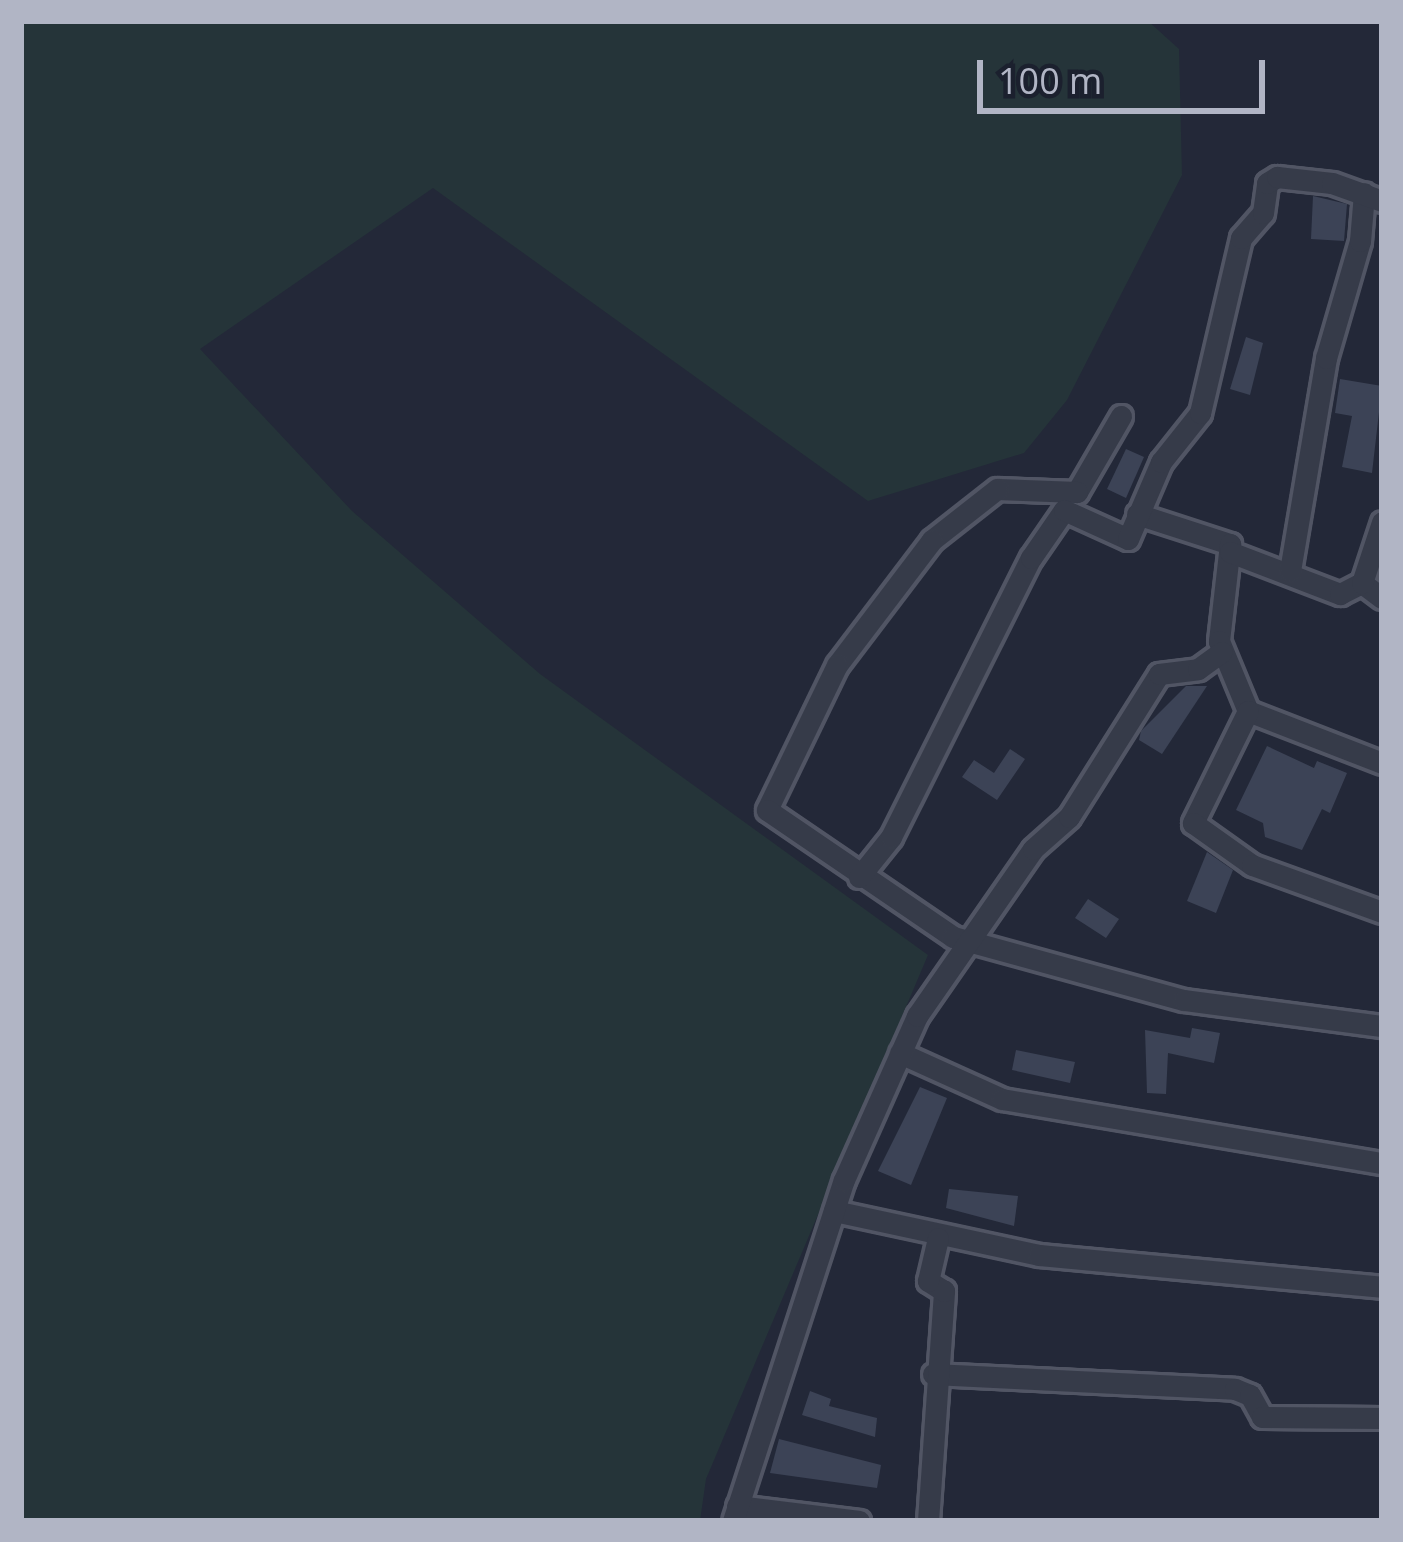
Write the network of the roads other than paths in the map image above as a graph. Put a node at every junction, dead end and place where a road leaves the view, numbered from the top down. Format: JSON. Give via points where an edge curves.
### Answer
{"nodes":[{"id":1,"x":1373,"y":197,"type":"edge"},
{"id":2,"x":1121,"y":416,"type":"dead end"},
{"id":3,"x":1070,"y":501,"type":"junction"},
{"id":4,"x":1137,"y":514,"type":"junction"},
{"id":5,"x":1382,"y":522,"type":"edge"},
{"id":6,"x":1230,"y":552,"type":"junction"},
{"id":7,"x":1290,"y":572,"type":"junction"},
{"id":8,"x":1363,"y":583,"type":"junction"},
{"id":9,"x":1382,"y":598,"type":"edge"},
{"id":10,"x":1221,"y":652,"type":"junction"},
{"id":11,"x":1248,"y":711,"type":"junction"},
{"id":12,"x":1382,"y":763,"type":"edge"},
{"id":13,"x":859,"y":877,"type":"junction"},
{"id":14,"x":1382,"y":912,"type":"edge"},
{"id":15,"x":965,"y":940,"type":"junction"},
{"id":16,"x":1382,"y":1027,"type":"edge"},
{"id":17,"x":900,"y":1053,"type":"junction"},
{"id":18,"x":1382,"y":1163,"type":"edge"},
{"id":19,"x":834,"y":1211,"type":"junction"},
{"id":20,"x":938,"y":1238,"type":"junction"},
{"id":21,"x":1382,"y":1287,"type":"edge"},
{"id":22,"x":934,"y":1374,"type":"junction"},
{"id":23,"x":1382,"y":1418,"type":"edge"},
{"id":24,"x":735,"y":1514,"type":"edge"},
{"id":25,"x":859,"y":1521,"type":"edge"},
{"id":26,"x":928,"y":1521,"type":"edge"}],
"edges":[{"from":1,"to":4,"type":"street","via":[[1295,179],[1267,183],[1263,213],[1241,238],[1200,413],[1161,462]]},
{"from":1,"to":7,"type":"street","via":[[1326,358]]},
{"from":2,"to":3,"type":"street"},
{"from":3,"to":4,"type":"street","via":[[1128,539]]},
{"from":3,"to":13,"type":"street","via":[[1030,558],[891,837]]},
{"from":3,"to":13,"type":"street","via":[[997,489],[932,540],[837,665],[766,804]]},
{"from":4,"to":6,"type":"street","via":[[1230,544]]},
{"from":5,"to":8,"type":"street"},
{"from":6,"to":7,"type":"street"},
{"from":6,"to":10,"type":"street"},
{"from":7,"to":8,"type":"street","via":[[1340,593]]},
{"from":8,"to":9,"type":"street"},
{"from":10,"to":11,"type":"street"},
{"from":10,"to":15,"type":"street","via":[[1198,669],[1159,674],[1069,817],[1033,849]]},
{"from":11,"to":12,"type":"street"},
{"from":11,"to":14,"type":"street","via":[[1193,824],[1252,865]]},
{"from":13,"to":15,"type":"street"},
{"from":15,"to":16,"type":"street","via":[[1184,1000]]},
{"from":15,"to":17,"type":"street"},
{"from":17,"to":18,"type":"street","via":[[1002,1099]]},
{"from":17,"to":19,"type":"street"},
{"from":19,"to":20,"type":"street"},
{"from":19,"to":24,"type":"street"},
{"from":20,"to":21,"type":"street"},
{"from":20,"to":22,"type":"street","via":[[928,1281],[944,1291]]},
{"from":22,"to":23,"type":"street","via":[[1235,1389],[1250,1395],[1262,1417]]},
{"from":22,"to":26,"type":"street"},
{"from":24,"to":25,"type":"street"}]}
